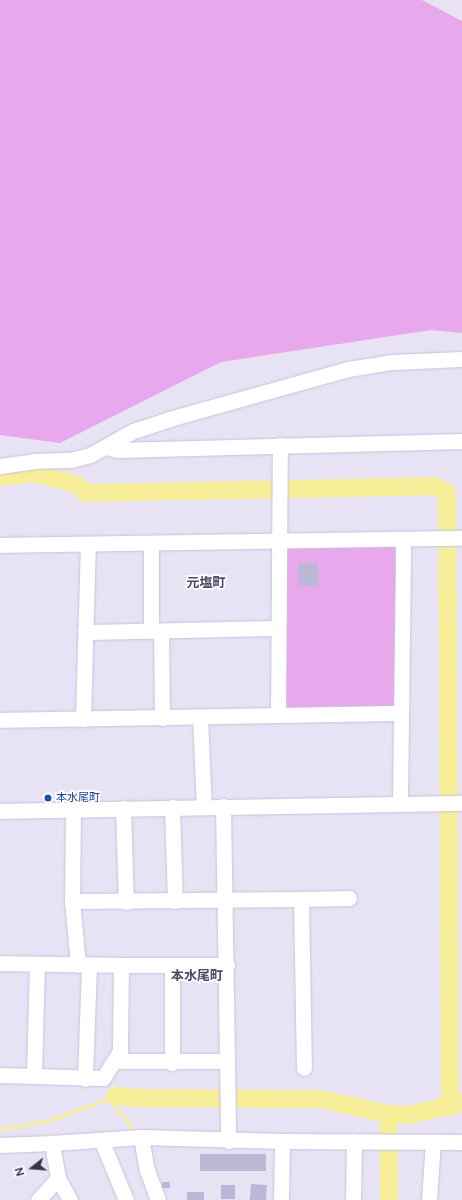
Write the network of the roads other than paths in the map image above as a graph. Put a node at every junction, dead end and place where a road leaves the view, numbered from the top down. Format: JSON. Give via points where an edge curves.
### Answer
{"nodes":[{"id":1,"x":462,"y":359,"type":"edge"},
{"id":2,"x":462,"y":441,"type":"edge"},
{"id":3,"x":280,"y":445,"type":"junction"},
{"id":4,"x":106,"y":447,"type":"junction"},
{"id":5,"x":0,"y":466,"type":"edge"},
{"id":6,"x":452,"y":538,"type":"edge"},
{"id":7,"x":279,"y":539,"type":"junction"},
{"id":8,"x":403,"y":539,"type":"junction"},
{"id":9,"x":151,"y":544,"type":"junction"},
{"id":10,"x":88,"y":545,"type":"junction"},
{"id":11,"x":0,"y":546,"type":"edge"},
{"id":12,"x":277,"y":628,"type":"junction"},
{"id":13,"x":156,"y":631,"type":"junction"},
{"id":14,"x":86,"y":632,"type":"junction"},
{"id":15,"x":278,"y":713,"type":"junction"},
{"id":16,"x":401,"y":713,"type":"junction"},
{"id":17,"x":200,"y":717,"type":"junction"},
{"id":18,"x":162,"y":718,"type":"junction"},
{"id":19,"x":83,"y":719,"type":"junction"},
{"id":20,"x":0,"y":720,"type":"edge"},
{"id":21,"x":400,"y":802,"type":"junction"},
{"id":22,"x":458,"y":803,"type":"edge"},
{"id":23,"x":223,"y":806,"type":"junction"},
{"id":24,"x":172,"y":807,"type":"junction"},
{"id":25,"x":204,"y":807,"type":"junction"},
{"id":26,"x":123,"y":808,"type":"junction"},
{"id":27,"x":73,"y":810,"type":"junction"},
{"id":28,"x":0,"y":811,"type":"edge"},
{"id":29,"x":349,"y":898,"type":"dead end"},
{"id":30,"x":301,"y":899,"type":"junction"},
{"id":31,"x":72,"y":901,"type":"junction"},
{"id":32,"x":174,"y":901,"type":"junction"},
{"id":33,"x":226,"y":901,"type":"junction"},
{"id":34,"x":126,"y":902,"type":"junction"},
{"id":35,"x":0,"y":963,"type":"edge"},
{"id":36,"x":37,"y":964,"type":"junction"},
{"id":37,"x":121,"y":965,"type":"junction"},
{"id":38,"x":227,"y":965,"type":"junction"},
{"id":39,"x":84,"y":966,"type":"junction"},
{"id":40,"x":172,"y":966,"type":"junction"},
{"id":41,"x":116,"y":1061,"type":"junction"},
{"id":42,"x":227,"y":1061,"type":"junction"},
{"id":43,"x":172,"y":1063,"type":"junction"},
{"id":44,"x":304,"y":1068,"type":"dead end"},
{"id":45,"x":0,"y":1075,"type":"edge"},
{"id":46,"x":34,"y":1076,"type":"junction"},
{"id":47,"x":85,"y":1079,"type":"junction"},
{"id":48,"x":141,"y":1138,"type":"junction"},
{"id":49,"x":228,"y":1141,"type":"junction"},
{"id":50,"x":354,"y":1141,"type":"junction"},
{"id":51,"x":102,"y":1142,"type":"junction"},
{"id":52,"x":282,"y":1142,"type":"junction"},
{"id":53,"x":433,"y":1142,"type":"junction"},
{"id":54,"x":462,"y":1142,"type":"edge"},
{"id":55,"x":52,"y":1143,"type":"junction"},
{"id":56,"x":0,"y":1144,"type":"edge"},
{"id":57,"x":58,"y":1178,"type":"junction"},
{"id":58,"x":38,"y":1200,"type":"edge"},
{"id":59,"x":70,"y":1200,"type":"edge"},
{"id":60,"x":126,"y":1200,"type":"edge"},
{"id":61,"x":158,"y":1200,"type":"edge"},
{"id":62,"x":281,"y":1200,"type":"edge"},
{"id":63,"x":353,"y":1200,"type":"edge"},
{"id":64,"x":429,"y":1200,"type":"edge"}],
"edges":[{"from":1,"to":4,"type":"street","via":[[399,362],[348,369],[168,419],[133,431]]},
{"from":2,"to":3,"type":"street"},
{"from":3,"to":4,"type":"street","via":[[118,450]]},
{"from":3,"to":7,"type":"street"},
{"from":4,"to":5,"type":"street","via":[[90,455],[70,460],[34,461]]},
{"from":6,"to":8,"type":"street"},
{"from":7,"to":8,"type":"street"},
{"from":7,"to":9,"type":"street"},
{"from":7,"to":12,"type":"street"},
{"from":8,"to":16,"type":"street"},
{"from":9,"to":10,"type":"street"},
{"from":9,"to":13,"type":"street"},
{"from":10,"to":11,"type":"street"},
{"from":10,"to":14,"type":"street"},
{"from":12,"to":13,"type":"street"},
{"from":12,"to":15,"type":"street"},
{"from":13,"to":14,"type":"street"},
{"from":13,"to":18,"type":"street"},
{"from":14,"to":19,"type":"street"},
{"from":15,"to":16,"type":"street"},
{"from":15,"to":17,"type":"street"},
{"from":16,"to":21,"type":"street"},
{"from":17,"to":18,"type":"street"},
{"from":17,"to":25,"type":"street"},
{"from":18,"to":19,"type":"street"},
{"from":19,"to":20,"type":"street"},
{"from":21,"to":22,"type":"street"},
{"from":21,"to":23,"type":"street"},
{"from":23,"to":25,"type":"street"},
{"from":23,"to":33,"type":"street"},
{"from":24,"to":25,"type":"street"},
{"from":24,"to":26,"type":"street"},
{"from":24,"to":32,"type":"street"},
{"from":26,"to":27,"type":"street"},
{"from":26,"to":34,"type":"street"},
{"from":27,"to":28,"type":"street"},
{"from":27,"to":31,"type":"street"},
{"from":29,"to":30,"type":"street"},
{"from":30,"to":33,"type":"street"},
{"from":30,"to":44,"type":"street"},
{"from":31,"to":34,"type":"street"},
{"from":31,"to":39,"type":"street"},
{"from":32,"to":33,"type":"street"},
{"from":32,"to":34,"type":"street"},
{"from":33,"to":38,"type":"street"},
{"from":35,"to":36,"type":"street"},
{"from":36,"to":39,"type":"street"},
{"from":36,"to":46,"type":"street"},
{"from":37,"to":39,"type":"street"},
{"from":37,"to":40,"type":"street"},
{"from":37,"to":41,"type":"street","via":[[120,1051]]},
{"from":38,"to":40,"type":"street"},
{"from":38,"to":42,"type":"street"},
{"from":39,"to":47,"type":"street"},
{"from":40,"to":43,"type":"street"},
{"from":41,"to":43,"type":"street"},
{"from":41,"to":47,"type":"street","via":[[103,1078]]},
{"from":42,"to":43,"type":"street"},
{"from":42,"to":49,"type":"street"},
{"from":45,"to":46,"type":"street"},
{"from":46,"to":47,"type":"street"},
{"from":48,"to":49,"type":"street"},
{"from":48,"to":51,"type":"street"},
{"from":48,"to":61,"type":"street","via":[[147,1170]]},
{"from":49,"to":52,"type":"street"},
{"from":50,"to":52,"type":"street"},
{"from":50,"to":53,"type":"street"},
{"from":50,"to":63,"type":"street"},
{"from":51,"to":55,"type":"street"},
{"from":51,"to":60,"type":"street"},
{"from":52,"to":62,"type":"street"},
{"from":53,"to":54,"type":"street"},
{"from":53,"to":64,"type":"street"},
{"from":55,"to":56,"type":"street"},
{"from":55,"to":57,"type":"street"},
{"from":57,"to":58,"type":"street"},
{"from":57,"to":59,"type":"street"}]}
